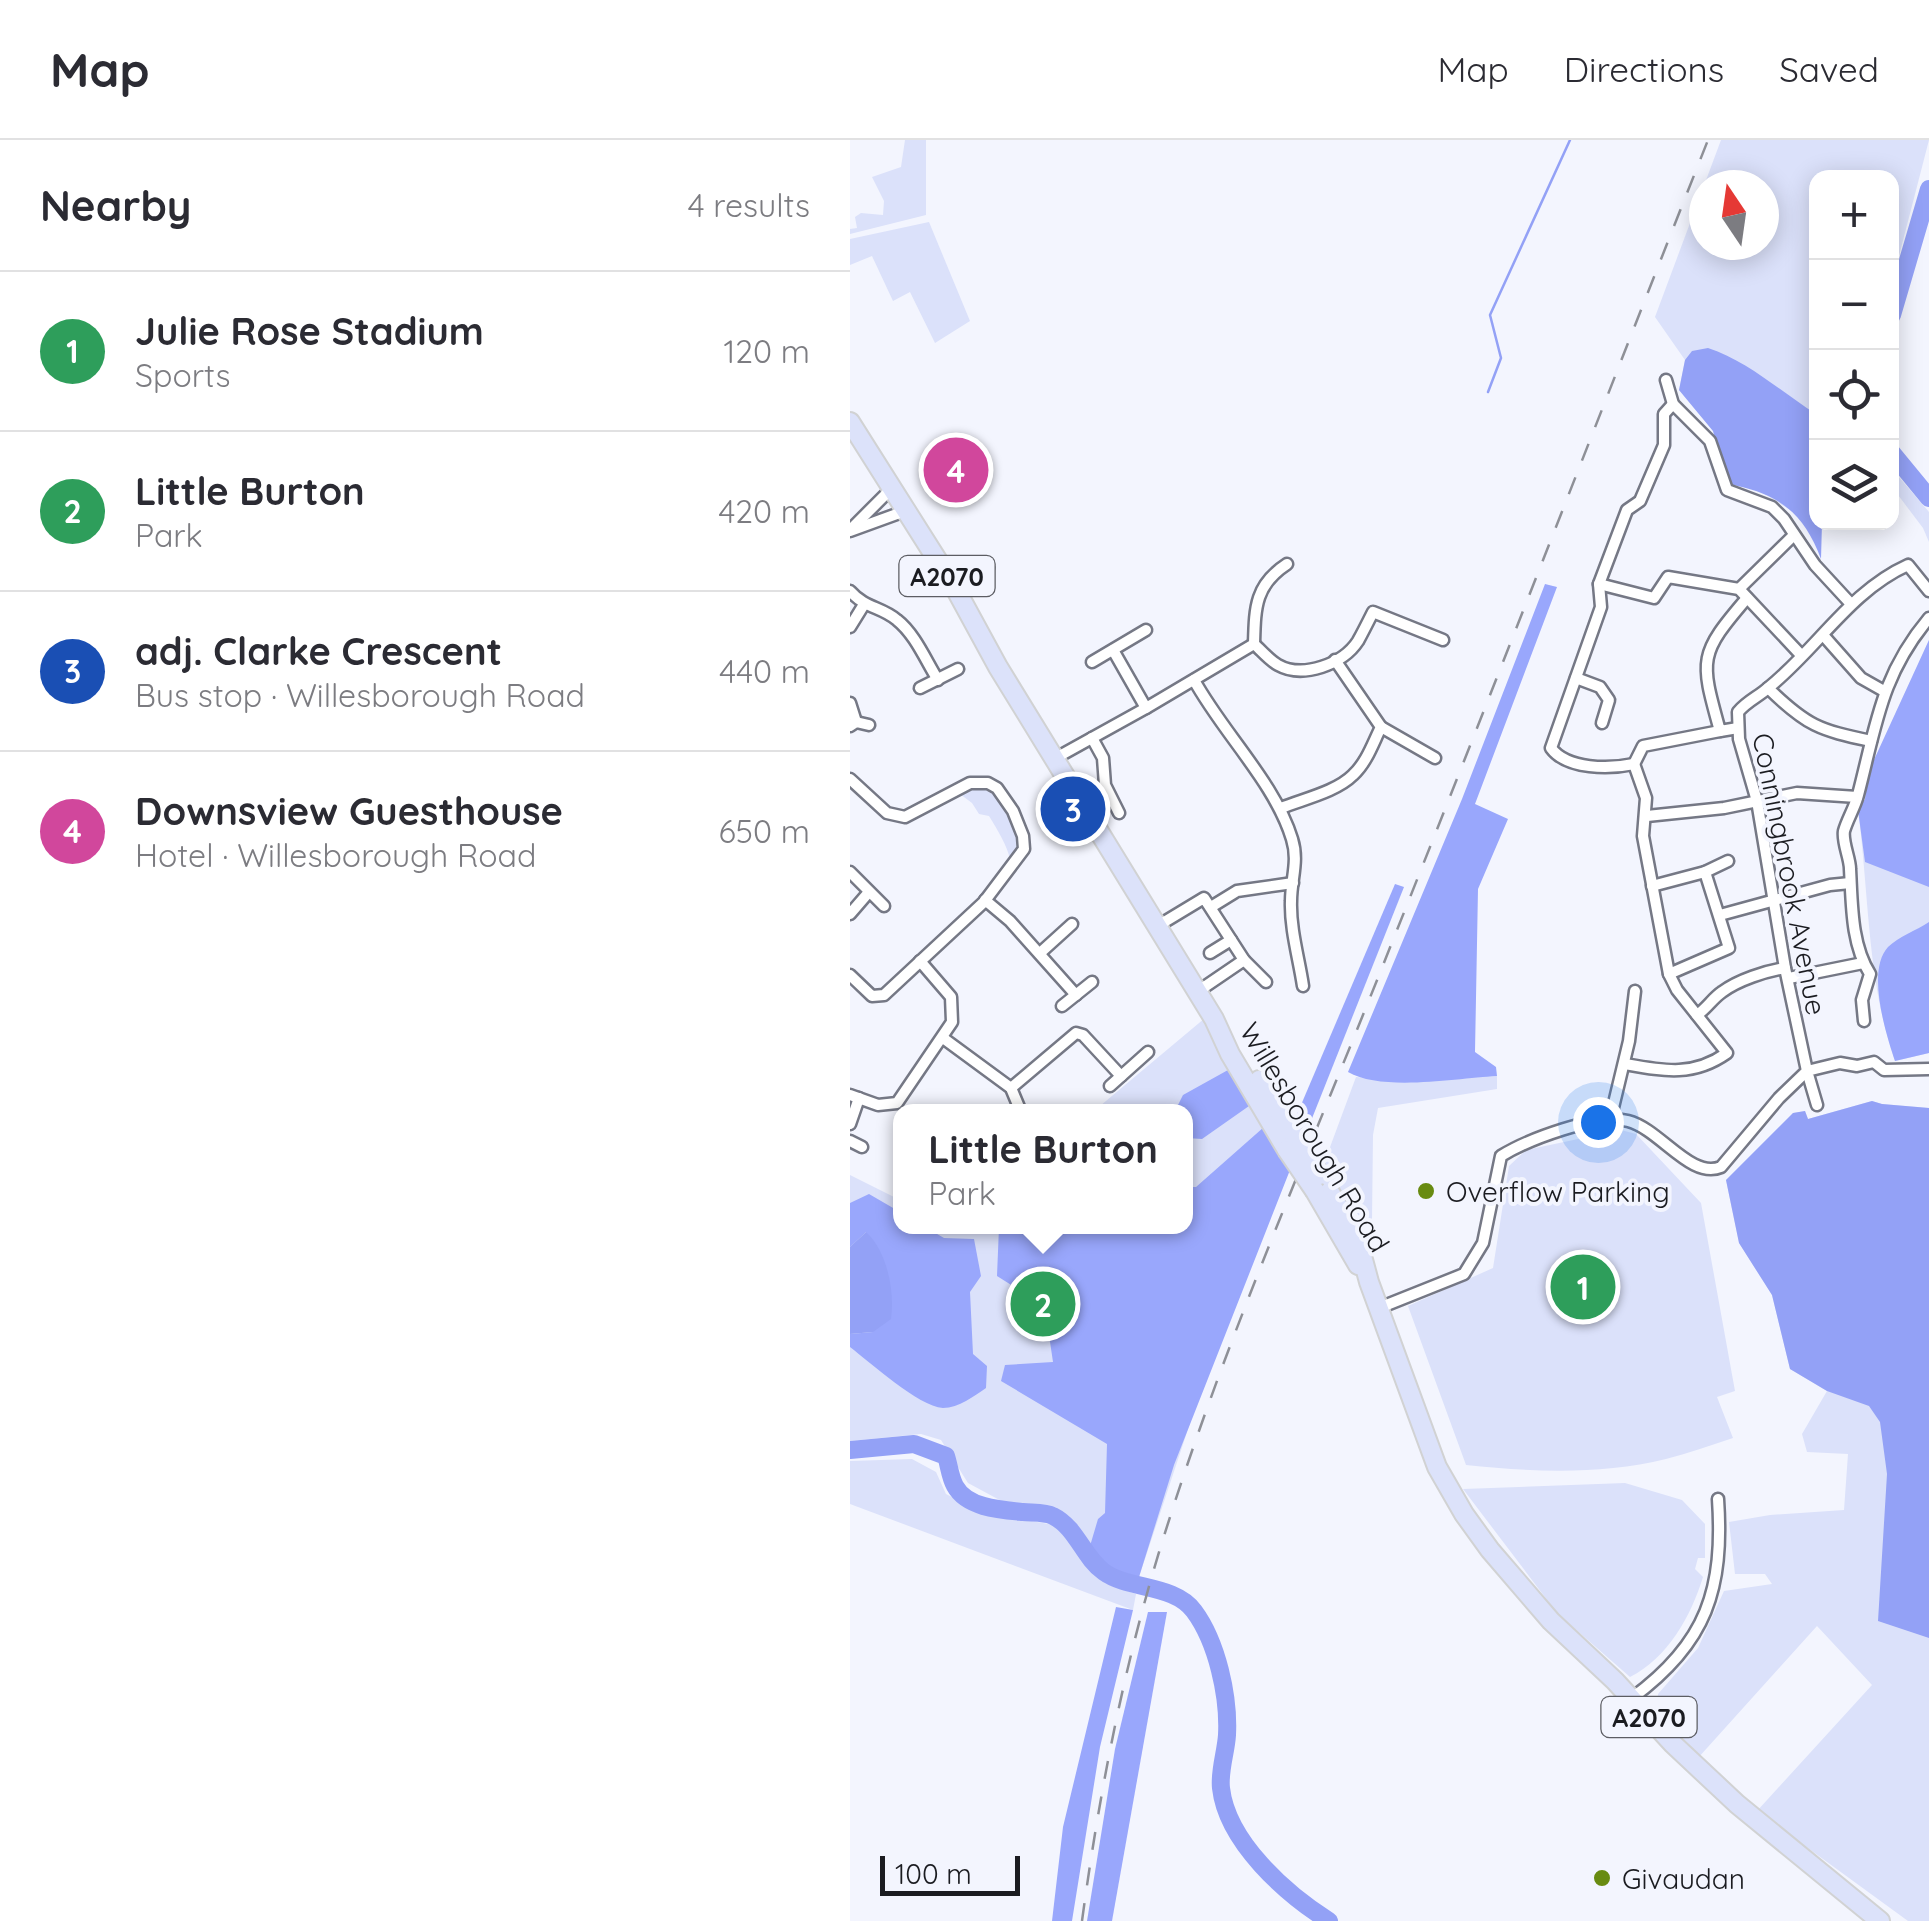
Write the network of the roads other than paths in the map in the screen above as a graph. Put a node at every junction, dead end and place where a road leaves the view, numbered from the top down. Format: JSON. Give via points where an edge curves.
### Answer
{"nodes":[{"id":1,"x":1666,"y":380,"type":"dead end"},
{"id":2,"x":1673,"y":404,"type":"junction"},
{"id":3,"x":850,"y":422,"type":"edge"},
{"id":4,"x":891,"y":489,"type":"junction"},
{"id":5,"x":905,"y":511,"type":"junction"},
{"id":6,"x":850,"y":531,"type":"edge"},
{"id":7,"x":1794,"y":535,"type":"junction"},
{"id":8,"x":1288,"y":564,"type":"dead end"},
{"id":9,"x":988,"y":568,"type":"dead end"},
{"id":10,"x":1599,"y":584,"type":"junction"},
{"id":11,"x":956,"y":588,"type":"junction"},
{"id":12,"x":850,"y":591,"type":"edge"},
{"id":13,"x":1929,"y":591,"type":"edge"},
{"id":14,"x":1743,"y":594,"type":"junction"},
{"id":15,"x":1852,"y":604,"type":"junction"},
{"id":16,"x":863,"y":606,"type":"junction"},
{"id":17,"x":1929,"y":618,"type":"edge"},
{"id":18,"x":850,"y":628,"type":"edge"},
{"id":19,"x":1146,"y":630,"type":"dead end"},
{"id":20,"x":1824,"y":635,"type":"junction"},
{"id":21,"x":1443,"y":640,"type":"dead end"},
{"id":22,"x":1254,"y":644,"type":"junction"},
{"id":23,"x":1113,"y":650,"type":"junction"},
{"id":24,"x":1800,"y":655,"type":"junction"},
{"id":25,"x":1335,"y":660,"type":"junction"},
{"id":26,"x":1092,"y":662,"type":"dead end"},
{"id":27,"x":958,"y":669,"type":"dead end"},
{"id":28,"x":1576,"y":678,"type":"junction"},
{"id":29,"x":938,"y":680,"type":"junction"},
{"id":30,"x":1194,"y":680,"type":"junction"},
{"id":31,"x":920,"y":688,"type":"dead end"},
{"id":32,"x":1768,"y":688,"type":"junction"},
{"id":33,"x":1884,"y":691,"type":"junction"},
{"id":34,"x":850,"y":703,"type":"edge"},
{"id":35,"x":1146,"y":708,"type":"junction"},
{"id":36,"x":1602,"y":723,"type":"dead end"},
{"id":37,"x":853,"y":724,"type":"edge"},
{"id":38,"x":868,"y":725,"type":"dead end"},
{"id":39,"x":1382,"y":727,"type":"junction"},
{"id":40,"x":1738,"y":728,"type":"junction"},
{"id":41,"x":1720,"y":730,"type":"junction"},
{"id":42,"x":1092,"y":738,"type":"junction"},
{"id":43,"x":1871,"y":741,"type":"junction"},
{"id":44,"x":1435,"y":758,"type":"dead end"},
{"id":45,"x":1054,"y":759,"type":"junction"},
{"id":46,"x":1634,"y":764,"type":"junction"},
{"id":47,"x":850,"y":779,"type":"edge"},
{"id":48,"x":1857,"y":798,"type":"junction"},
{"id":49,"x":1757,"y":801,"type":"junction"},
{"id":50,"x":1281,"y":808,"type":"junction"},
{"id":51,"x":1119,"y":813,"type":"dead end"},
{"id":52,"x":1647,"y":816,"type":"junction"},
{"id":53,"x":1728,"y":861,"type":"dead end"},
{"id":54,"x":850,"y":872,"type":"edge"},
{"id":55,"x":1705,"y":872,"type":"junction"},
{"id":56,"x":1292,"y":883,"type":"junction"},
{"id":57,"x":1850,"y":883,"type":"junction"},
{"id":58,"x":1652,"y":886,"type":"junction"},
{"id":59,"x":870,"y":892,"type":"junction"},
{"id":60,"x":1776,"y":898,"type":"junction"},
{"id":61,"x":985,"y":900,"type":"junction"},
{"id":62,"x":884,"y":906,"type":"dead end"},
{"id":63,"x":1211,"y":908,"type":"junction"},
{"id":64,"x":850,"y":914,"type":"edge"},
{"id":65,"x":1720,"y":915,"type":"junction"},
{"id":66,"x":1072,"y":924,"type":"dead end"},
{"id":67,"x":1156,"y":928,"type":"junction"},
{"id":68,"x":1230,"y":940,"type":"junction"},
{"id":69,"x":1210,"y":953,"type":"dead end"},
{"id":70,"x":1040,"y":954,"type":"junction"},
{"id":71,"x":1244,"y":960,"type":"junction"},
{"id":72,"x":920,"y":961,"type":"junction"},
{"id":73,"x":1862,"y":963,"type":"junction"},
{"id":74,"x":1787,"y":973,"type":"junction"},
{"id":75,"x":1669,"y":974,"type":"junction"},
{"id":76,"x":850,"y":975,"type":"edge"},
{"id":77,"x":1092,"y":982,"type":"dead end"},
{"id":78,"x":1266,"y":982,"type":"dead end"},
{"id":79,"x":1303,"y":986,"type":"dead end"},
{"id":80,"x":1635,"y":991,"type":"dead end"},
{"id":81,"x":1197,"y":992,"type":"junction"},
{"id":82,"x":1076,"y":995,"type":"junction"},
{"id":83,"x":1062,"y":1006,"type":"dead end"},
{"id":84,"x":1697,"y":1015,"type":"junction"},
{"id":85,"x":1864,"y":1021,"type":"dead end"},
{"id":86,"x":943,"y":1038,"type":"junction"},
{"id":87,"x":1148,"y":1052,"type":"dead end"},
{"id":88,"x":1625,"y":1064,"type":"junction"},
{"id":89,"x":1929,"y":1069,"type":"edge"},
{"id":90,"x":1807,"y":1071,"type":"junction"},
{"id":91,"x":1120,"y":1076,"type":"junction"},
{"id":92,"x":1110,"y":1086,"type":"dead end"},
{"id":93,"x":1011,"y":1088,"type":"junction"},
{"id":94,"x":855,"y":1097,"type":"edge"},
{"id":95,"x":902,"y":1104,"type":"edge"},
{"id":96,"x":1018,"y":1104,"type":"edge"},
{"id":97,"x":1818,"y":1105,"type":"dead end"},
{"id":98,"x":893,"y":1106,"type":"edge"},
{"id":99,"x":1610,"y":1120,"type":"junction"},
{"id":100,"x":850,"y":1124,"type":"edge"},
{"id":101,"x":850,"y":1141,"type":"edge"},
{"id":102,"x":862,"y":1147,"type":"dead end"},
{"id":103,"x":1379,"y":1308,"type":"junction"},
{"id":104,"x":1718,"y":1499,"type":"dead end"},
{"id":105,"x":1632,"y":1698,"type":"junction"},
{"id":106,"x":1880,"y":1921,"type":"edge"}],
"edges":[{"from":1,"to":2,"type":"street"},
{"from":2,"to":7,"type":"street","via":[[1710,441],[1727,490],[1772,507]]},
{"from":2,"to":10,"type":"street","via":[[1664,414],[1664,445],[1650,481],[1628,510]]},
{"from":3,"to":4,"type":"main road","number":"A2070"},
{"from":4,"to":5,"type":"main road","name":"Willesborough Road","number":"A2070"},
{"from":4,"to":6,"type":"street"},
{"from":5,"to":6,"type":"street"},
{"from":5,"to":11,"type":"main road","name":"Willesborough Road","number":"A2070"},
{"from":7,"to":14,"type":"street"},
{"from":7,"to":15,"type":"street"},
{"from":8,"to":22,"type":"street","via":[[1260,592]]},
{"from":9,"to":11,"type":"street"},
{"from":10,"to":14,"type":"street","via":[[1654,598],[1668,576]]},
{"from":10,"to":28,"type":"street","via":[[1601,607]]},
{"from":11,"to":45,"type":"main road","name":"Willesborough Road","number":"A2070"},
{"from":12,"to":16,"type":"street"},
{"from":13,"to":15,"type":"street","name":"Conningbrook Avenue","via":[[1908,565]]},
{"from":14,"to":24,"type":"street"},
{"from":14,"to":41,"type":"street","via":[[1706,656]]},
{"from":15,"to":20,"type":"street","name":"Conningbrook Avenue"},
{"from":16,"to":18,"type":"street"},
{"from":16,"to":29,"type":"street","via":[[900,622]]},
{"from":17,"to":33,"type":"street","via":[[1905,646]]},
{"from":19,"to":23,"type":"street"},
{"from":20,"to":24,"type":"street","name":"Conningbrook Avenue"},
{"from":20,"to":33,"type":"street","via":[[1861,678]]},
{"from":21,"to":25,"type":"street","via":[[1373,612],[1356,644]]},
{"from":22,"to":25,"type":"street","via":[[1292,670]]},
{"from":22,"to":30,"type":"street"},
{"from":23,"to":26,"type":"street"},
{"from":23,"to":35,"type":"street"},
{"from":24,"to":32,"type":"street","name":"Conningbrook Avenue"},
{"from":25,"to":39,"type":"street"},
{"from":27,"to":29,"type":"street"},
{"from":28,"to":36,"type":"street","via":[[1600,687],[1609,700]]},
{"from":28,"to":46,"type":"street","via":[[1551,748],[1558,756],[1610,770]]},
{"from":29,"to":31,"type":"street"},
{"from":30,"to":35,"type":"street"},
{"from":30,"to":50,"type":"street"},
{"from":32,"to":40,"type":"street","name":"Conningbrook Avenue","via":[[1738,712]]},
{"from":32,"to":43,"type":"street","via":[[1822,730]]},
{"from":33,"to":43,"type":"street"},
{"from":34,"to":37,"type":"street"},
{"from":35,"to":42,"type":"street"},
{"from":37,"to":38,"type":"street"},
{"from":39,"to":44,"type":"street"},
{"from":39,"to":50,"type":"street","via":[[1352,776]]},
{"from":40,"to":41,"type":"street"},
{"from":40,"to":49,"type":"street","name":"Conningbrook Avenue"},
{"from":41,"to":46,"type":"street","via":[[1643,746]]},
{"from":42,"to":45,"type":"street"},
{"from":42,"to":51,"type":"street"},
{"from":43,"to":48,"type":"street"},
{"from":45,"to":67,"type":"main road","name":"Willesborough Road","number":"A2070"},
{"from":46,"to":52,"type":"street"},
{"from":47,"to":61,"type":"street","via":[[899,817],[974,782],[996,788],[1020,824],[1024,849]]},
{"from":48,"to":49,"type":"street","via":[[1797,792]]},
{"from":48,"to":57,"type":"street","via":[[1844,834]]},
{"from":49,"to":52,"type":"street"},
{"from":49,"to":60,"type":"street","name":"Conningbrook Avenue"},
{"from":50,"to":56,"type":"street","via":[[1296,856]]},
{"from":52,"to":58,"type":"street","via":[[1643,836]]},
{"from":53,"to":55,"type":"street"},
{"from":54,"to":59,"type":"street"},
{"from":55,"to":58,"type":"street"},
{"from":55,"to":65,"type":"street"},
{"from":56,"to":63,"type":"street","via":[[1237,891]]},
{"from":56,"to":79,"type":"street"},
{"from":57,"to":60,"type":"street"},
{"from":57,"to":73,"type":"street"},
{"from":58,"to":75,"type":"street"},
{"from":59,"to":62,"type":"street"},
{"from":59,"to":64,"type":"street"},
{"from":60,"to":65,"type":"street"},
{"from":60,"to":74,"type":"street","name":"Conningbrook Avenue"},
{"from":61,"to":70,"type":"street"},
{"from":61,"to":72,"type":"street"},
{"from":63,"to":67,"type":"street","via":[[1204,898]]},
{"from":63,"to":68,"type":"street"},
{"from":65,"to":75,"type":"street","via":[[1729,948]]},
{"from":66,"to":70,"type":"street"},
{"from":67,"to":81,"type":"main road","name":"Willesborough Road","number":"A2070"},
{"from":68,"to":69,"type":"street"},
{"from":68,"to":71,"type":"street"},
{"from":70,"to":82,"type":"street"},
{"from":71,"to":78,"type":"street"},
{"from":71,"to":81,"type":"street"},
{"from":72,"to":76,"type":"street","via":[[876,998]]},
{"from":72,"to":86,"type":"street","via":[[953,1003]]},
{"from":73,"to":74,"type":"street"},
{"from":73,"to":85,"type":"street","via":[[1870,974]]},
{"from":74,"to":84,"type":"street","via":[[1770,971],[1720,992]]},
{"from":74,"to":90,"type":"street","name":"Conningbrook Avenue"},
{"from":75,"to":84,"type":"street"},
{"from":77,"to":82,"type":"street"},
{"from":80,"to":88,"type":"street"},
{"from":81,"to":103,"type":"main road","name":"Willesborough Road","number":"A2070","bridge":true,"via":[[1230,1054],[1317,1183]]},
{"from":82,"to":83,"type":"street"},
{"from":84,"to":88,"type":"street","via":[[1727,1053],[1708,1067]]},
{"from":86,"to":93,"type":"street"},
{"from":86,"to":95,"type":"street"},
{"from":87,"to":91,"type":"street"},
{"from":88,"to":99,"type":"street"},
{"from":89,"to":90,"type":"street","via":[[1884,1070],[1874,1062]]},
{"from":90,"to":97,"type":"street","name":"Conningbrook Avenue"},
{"from":90,"to":99,"type":"street","via":[[1712,1171],[1697,1168],[1652,1130]]},
{"from":91,"to":92,"type":"street"},
{"from":91,"to":93,"type":"street","via":[[1076,1033]]},
{"from":93,"to":96,"type":"street"},
{"from":94,"to":98,"type":"street"},
{"from":94,"to":100,"type":"street"},
{"from":99,"to":103,"type":"street","via":[[1557,1131],[1501,1156],[1483,1243],[1464,1274]]},
{"from":101,"to":102,"type":"street"},
{"from":103,"to":105,"type":"main road","name":"Willesborough Road","number":"A2070","via":[[1437,1467],[1464,1514],[1551,1621]]},
{"from":104,"to":105,"type":"street","via":[[1720,1559],[1705,1614],[1687,1646]]},
{"from":105,"to":106,"type":"main road","name":"Willesborough Road","number":"A2070","via":[[1738,1804]]}]}
